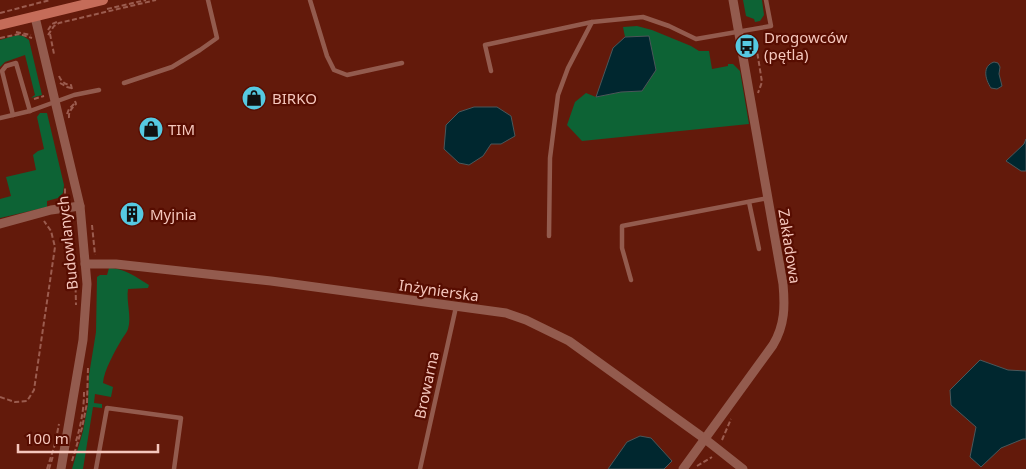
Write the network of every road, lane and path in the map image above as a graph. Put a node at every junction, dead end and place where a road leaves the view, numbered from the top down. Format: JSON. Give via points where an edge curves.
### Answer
{"nodes":[{"id":1,"x":50,"y":0,"type":"edge"},
{"id":2,"x":103,"y":0,"type":"edge"},
{"id":3,"x":146,"y":0,"type":"edge"},
{"id":4,"x":156,"y":0,"type":"edge"},
{"id":5,"x":208,"y":0,"type":"edge"},
{"id":6,"x":310,"y":0,"type":"edge"},
{"id":7,"x":734,"y":0,"type":"edge"},
{"id":8,"x":766,"y":0,"type":"edge"},
{"id":9,"x":0,"y":12,"type":"edge"},
{"id":10,"x":35,"y":17,"type":"junction"},
{"id":11,"x":592,"y":22,"type":"junction"},
{"id":12,"x":0,"y":25,"type":"edge"},
{"id":13,"x":739,"y":31,"type":"junction"},
{"id":14,"x":16,"y":32,"type":"dead end"},
{"id":15,"x":50,"y":34,"type":"junction"},
{"id":16,"x":39,"y":35,"type":"junction"},
{"id":17,"x":0,"y":38,"type":"edge"},
{"id":18,"x":54,"y":54,"type":"dead end"},
{"id":19,"x":402,"y":64,"type":"dead end"},
{"id":20,"x":491,"y":70,"type":"dead end"},
{"id":21,"x":58,"y":74,"type":"dead end"},
{"id":22,"x":124,"y":84,"type":"dead end"},
{"id":23,"x":71,"y":85,"type":"dead end"},
{"id":24,"x":98,"y":90,"type":"dead end"},
{"id":25,"x":37,"y":98,"type":"dead end"},
{"id":26,"x":51,"y":103,"type":"junction"},
{"id":27,"x":30,"y":111,"type":"junction"},
{"id":28,"x":13,"y":115,"type":"junction"},
{"id":29,"x":0,"y":118,"type":"edge"},
{"id":30,"x":64,"y":181,"type":"dead end"},
{"id":31,"x":768,"y":198,"type":"junction"},
{"id":32,"x":58,"y":200,"type":"dead end"},
{"id":33,"x":749,"y":202,"type":"junction"},
{"id":34,"x":80,"y":206,"type":"junction"},
{"id":35,"x":38,"y":213,"type":"junction"},
{"id":36,"x":57,"y":216,"type":"dead end"},
{"id":37,"x":61,"y":218,"type":"dead end"},
{"id":38,"x":0,"y":224,"type":"edge"},
{"id":39,"x":549,"y":236,"type":"dead end"},
{"id":40,"x":759,"y":248,"type":"dead end"},
{"id":41,"x":81,"y":261,"type":"junction"},
{"id":42,"x":75,"y":262,"type":"dead end"},
{"id":43,"x":79,"y":274,"type":"dead end"},
{"id":44,"x":79,"y":280,"type":"dead end"},
{"id":45,"x":631,"y":280,"type":"dead end"},
{"id":46,"x":456,"y":306,"type":"junction"},
{"id":47,"x":0,"y":397,"type":"edge"},
{"id":48,"x":61,"y":419,"type":"dead end"},
{"id":49,"x":705,"y":439,"type":"junction"},
{"id":50,"x":48,"y":469,"type":"edge"},
{"id":51,"x":61,"y":469,"type":"edge"},
{"id":52,"x":96,"y":469,"type":"edge"},
{"id":53,"x":174,"y":469,"type":"edge"},
{"id":54,"x":420,"y":469,"type":"edge"},
{"id":55,"x":684,"y":469,"type":"edge"},
{"id":56,"x":744,"y":469,"type":"edge"}],
"edges":[{"from":1,"to":9,"type":"path"},
{"from":2,"to":10,"type":"main road"},
{"from":3,"to":16,"type":"path","via":[[58,21]]},
{"from":4,"to":15,"type":"path","via":[[59,23],[50,30]]},
{"from":5,"to":22,"type":"lane","via":[[217,38],[172,67]]},
{"from":6,"to":19,"type":"lane","via":[[334,70],[347,74]]},
{"from":7,"to":13,"type":"street","name":"Zakładowa"},
{"from":8,"to":13,"type":"lane","via":[[771,26]]},
{"from":10,"to":12,"type":"main road"},
{"from":10,"to":16,"type":"street","name":"Budowlanych"},
{"from":11,"to":13,"type":"lane","via":[[643,17],[696,39]]},
{"from":11,"to":20,"type":"lane","via":[[485,45]]},
{"from":11,"to":39,"type":"lane","via":[[558,95],[550,158]]},
{"from":13,"to":31,"type":"street","name":"Zakładowa"},
{"from":14,"to":16,"type":"path"},
{"from":15,"to":16,"type":"path"},
{"from":15,"to":18,"type":"path"},
{"from":16,"to":17,"type":"path","via":[[30,38],[19,34]]},
{"from":16,"to":26,"type":"street","name":"Budowlanych"},
{"from":21,"to":23,"type":"path","via":[[63,82]]},
{"from":24,"to":26,"type":"lane"},
{"from":25,"to":26,"type":"path","via":[[44,96]]},
{"from":26,"to":27,"type":"lane"},
{"from":26,"to":34,"type":"street","name":"Budowlanych"},
{"from":27,"to":28,"type":"lane"},
{"from":27,"to":28,"type":"lane","via":[[16,62],[2,71]]},
{"from":28,"to":29,"type":"lane"},
{"from":30,"to":32,"type":"path","via":[[65,194]]},
{"from":31,"to":33,"type":"lane"},
{"from":31,"to":49,"type":"street","name":"Zakładowa","via":[[782,284],[782,327],[773,345]]},
{"from":33,"to":40,"type":"lane"},
{"from":33,"to":45,"type":"lane","via":[[622,226],[622,248]]},
{"from":34,"to":35,"type":"street"},
{"from":34,"to":41,"type":"street","name":"Budowlanych"},
{"from":35,"to":38,"type":"street"},
{"from":35,"to":47,"type":"path","name":"Budowlanych","via":[[51,231],[55,247],[34,390],[27,402]]},
{"from":36,"to":37,"type":"path","via":[[68,218],[74,229]]},
{"from":41,"to":43,"type":"path"},
{"from":41,"to":46,"type":"street","name":"Inżynierska"},
{"from":41,"to":51,"type":"street","name":"Budowlanych","via":[[86,302],[83,340]]},
{"from":42,"to":44,"type":"path","via":[[77,309]]},
{"from":46,"to":49,"type":"street","name":"Inżynierska","via":[[506,313],[543,327],[569,341]]},
{"from":46,"to":54,"type":"lane","name":"Browarna"},
{"from":48,"to":50,"type":"path"},
{"from":49,"to":55,"type":"street","name":"Zakładowa"},
{"from":49,"to":56,"type":"street","name":"Inżynierska"},
{"from":52,"to":53,"type":"lane","via":[[106,408],[181,418]]}]}
